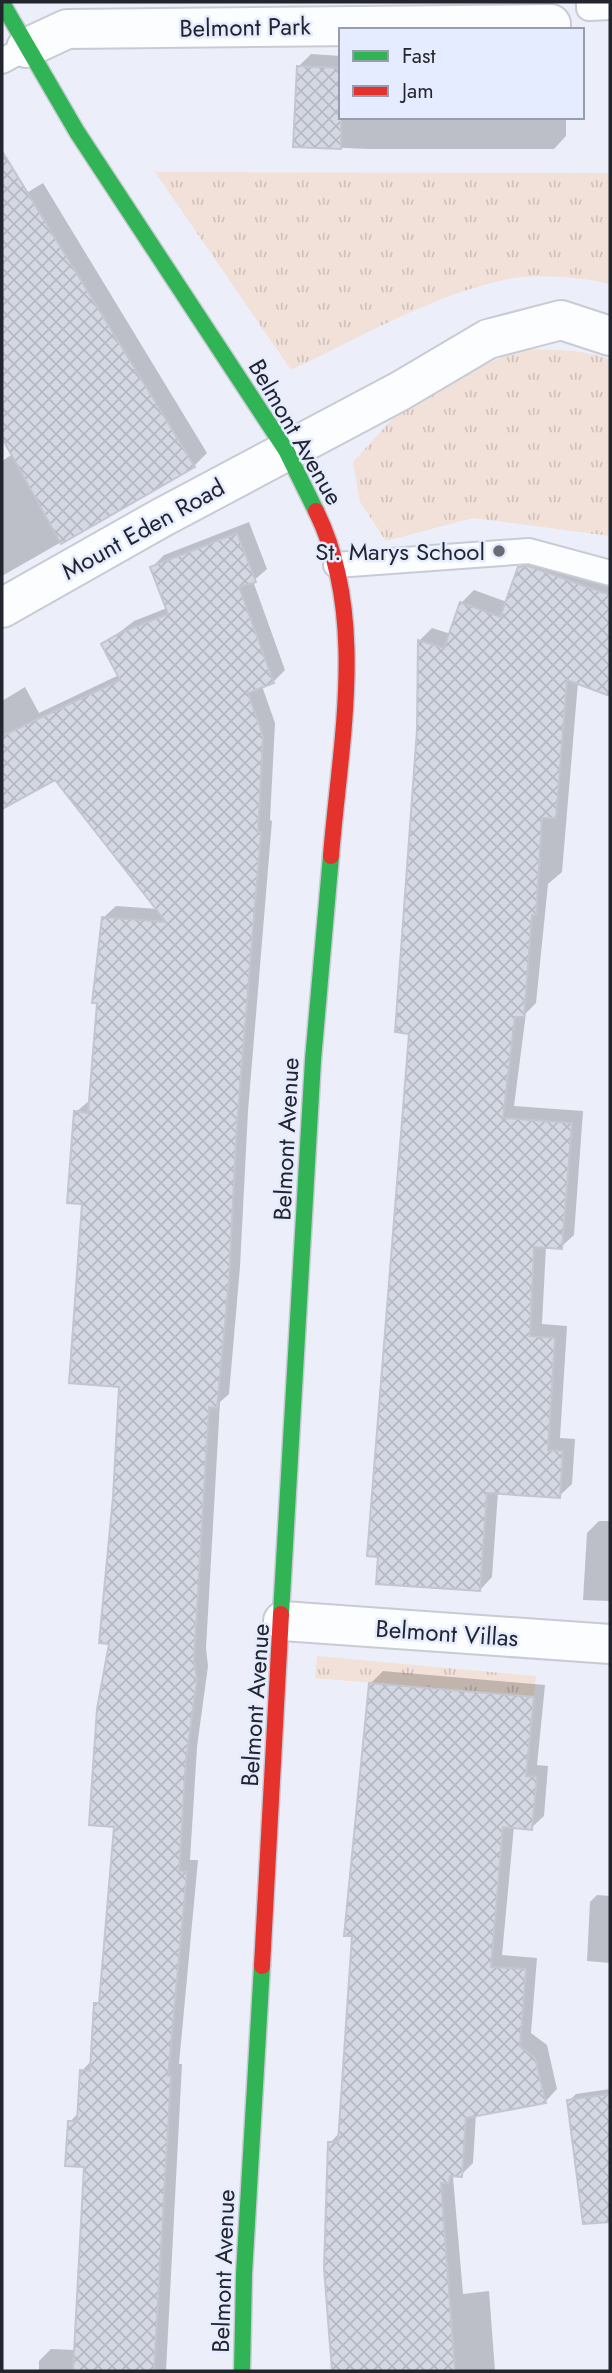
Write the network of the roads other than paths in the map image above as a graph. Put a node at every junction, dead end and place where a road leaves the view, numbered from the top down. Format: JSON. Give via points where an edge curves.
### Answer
{"nodes":[{"id":1,"x":589,"y":2,"type":"edge"},
{"id":2,"x":2,"y":3,"type":"edge"},
{"id":3,"x":610,"y":7,"type":"edge"},
{"id":4,"x":551,"y":24,"type":"dead end"},
{"id":5,"x":14,"y":55,"type":"edge"},
{"id":6,"x":610,"y":336,"type":"edge"},
{"id":7,"x":286,"y":450,"type":"junction"},
{"id":8,"x":336,"y":565,"type":"junction"},
{"id":9,"x":610,"y":573,"type":"edge"},
{"id":10,"x":2,"y":608,"type":"edge"},
{"id":11,"x":283,"y":1621,"type":"junction"},
{"id":12,"x":610,"y":1644,"type":"edge"},
{"id":13,"x":242,"y":2371,"type":"edge"}],
"edges":[{"from":1,"to":3,"type":"lane","via":[[589,8]]},
{"from":2,"to":5,"type":"street","name":"Belmont Avenue"},
{"from":4,"to":5,"type":"street","name":"Belmont Park","via":[[67,29]]},
{"from":5,"to":7,"type":"street","name":"Belmont Avenue"},
{"from":6,"to":7,"type":"street","name":"Mount Eden Road","via":[[561,320],[488,339]]},
{"from":7,"to":8,"type":"street","name":"Belmont Avenue","via":[[328,535]]},
{"from":7,"to":10,"type":"street","name":"Mount Eden Road"},
{"from":8,"to":9,"type":"lane","via":[[529,551]]},
{"from":8,"to":11,"type":"street","name":"Belmont Avenue","via":[[348,652],[313,1060]]},
{"from":11,"to":12,"type":"street","name":"Belmont Villas"},
{"from":11,"to":13,"type":"street","name":"Belmont Avenue"}]}
